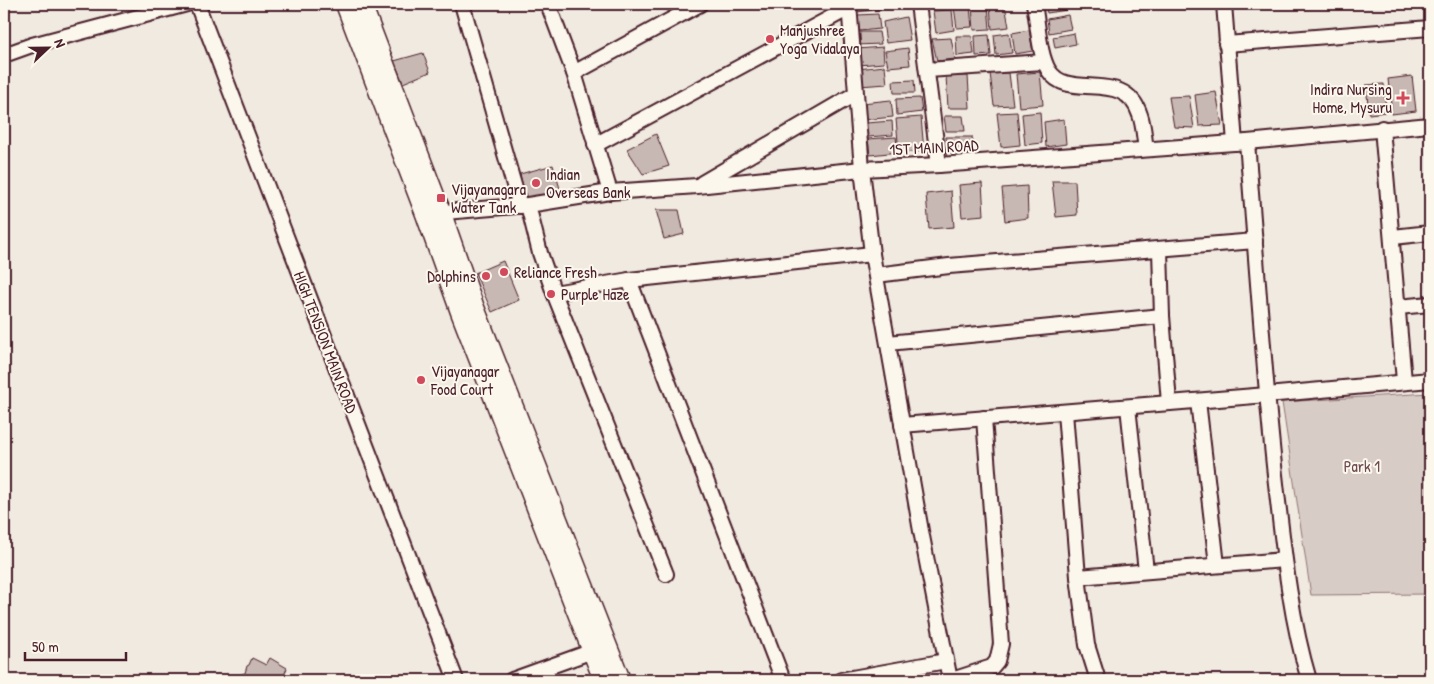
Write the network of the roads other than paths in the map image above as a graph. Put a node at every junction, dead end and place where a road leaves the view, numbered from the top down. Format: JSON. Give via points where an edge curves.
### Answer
{"nodes":[{"id":1,"x":187,"y":4,"type":"edge"},
{"id":2,"x":197,"y":4,"type":"edge"},
{"id":3,"x":345,"y":4,"type":"edge"},
{"id":4,"x":362,"y":4,"type":"edge"},
{"id":5,"x":462,"y":4,"type":"edge"},
{"id":6,"x":548,"y":4,"type":"edge"},
{"id":7,"x":700,"y":4,"type":"edge"},
{"id":8,"x":918,"y":4,"type":"edge"},
{"id":9,"x":924,"y":4,"type":"edge"},
{"id":10,"x":1034,"y":4,"type":"edge"},
{"id":11,"x":1224,"y":4,"type":"edge"},
{"id":12,"x":849,"y":6,"type":"edge"},
{"id":13,"x":1430,"y":28,"type":"edge"},
{"id":14,"x":1226,"y":44,"type":"junction"},
{"id":15,"x":4,"y":55,"type":"edge"},
{"id":16,"x":1044,"y":62,"type":"junction"},
{"id":17,"x":928,"y":70,"type":"junction"},
{"id":18,"x":574,"y":73,"type":"junction"},
{"id":19,"x":855,"y":94,"type":"junction"},
{"id":20,"x":1430,"y":125,"type":"edge"},
{"id":21,"x":1382,"y":128,"type":"junction"},
{"id":22,"x":1241,"y":142,"type":"junction"},
{"id":23,"x":595,"y":144,"type":"junction"},
{"id":24,"x":1146,"y":149,"type":"junction"},
{"id":25,"x":939,"y":166,"type":"junction"},
{"id":26,"x":862,"y":169,"type":"junction"},
{"id":27,"x":697,"y":186,"type":"junction"},
{"id":28,"x":610,"y":192,"type":"junction"},
{"id":29,"x":524,"y":205,"type":"junction"},
{"id":30,"x":433,"y":213,"type":"junction"},
{"id":31,"x":1430,"y":233,"type":"edge"},
{"id":32,"x":1392,"y":237,"type":"junction"},
{"id":33,"x":1255,"y":241,"type":"junction"},
{"id":34,"x":1160,"y":250,"type":"junction"},
{"id":35,"x":872,"y":254,"type":"junction"},
{"id":36,"x":876,"y":275,"type":"junction"},
{"id":37,"x":629,"y":280,"type":"junction"},
{"id":38,"x":554,"y":293,"type":"junction"},
{"id":39,"x":1430,"y":304,"type":"edge"},
{"id":40,"x":1398,"y":307,"type":"junction"},
{"id":41,"x":1162,"y":316,"type":"junction"},
{"id":42,"x":888,"y":343,"type":"junction"},
{"id":43,"x":1430,"y":380,"type":"edge"},
{"id":44,"x":1404,"y":381,"type":"junction"},
{"id":45,"x":1267,"y":395,"type":"junction"},
{"id":46,"x":1198,"y":401,"type":"junction"},
{"id":47,"x":1169,"y":403,"type":"junction"},
{"id":48,"x":1128,"y":407,"type":"junction"},
{"id":49,"x":1065,"y":412,"type":"junction"},
{"id":50,"x":984,"y":418,"type":"junction"},
{"id":51,"x":902,"y":425,"type":"junction"},
{"id":52,"x":1284,"y":560,"type":"junction"},
{"id":53,"x":1217,"y":565,"type":"junction"},
{"id":54,"x":1146,"y":572,"type":"junction"},
{"id":55,"x":666,"y":574,"type":"dead end"},
{"id":56,"x":1078,"y":577,"type":"junction"},
{"id":57,"x":600,"y":648,"type":"junction"},
{"id":58,"x":946,"y":661,"type":"junction"},
{"id":59,"x":456,"y":680,"type":"edge"},
{"id":60,"x":512,"y":680,"type":"edge"},
{"id":61,"x":603,"y":680,"type":"edge"},
{"id":62,"x":621,"y":680,"type":"edge"},
{"id":63,"x":783,"y":680,"type":"edge"},
{"id":64,"x":841,"y":680,"type":"edge"},
{"id":65,"x":951,"y":680,"type":"edge"},
{"id":66,"x":1098,"y":680,"type":"edge"},
{"id":67,"x":1309,"y":680,"type":"edge"}],
"edges":[{"from":1,"to":15,"type":"street"},
{"from":2,"to":59,"type":"street","name":"HIGH TENSION MAIN ROAD"},
{"from":3,"to":30,"type":"main road"},
{"from":4,"to":30,"type":"main road"},
{"from":5,"to":29,"type":"street"},
{"from":6,"to":18,"type":"street"},
{"from":7,"to":18,"type":"street"},
{"from":8,"to":9,"type":"street"},
{"from":8,"to":17,"type":"street"},
{"from":10,"to":16,"type":"street"},
{"from":11,"to":14,"type":"street"},
{"from":12,"to":19,"type":"street"},
{"from":12,"to":23,"type":"street"},
{"from":13,"to":14,"type":"street"},
{"from":14,"to":22,"type":"street"},
{"from":16,"to":17,"type":"street"},
{"from":16,"to":24,"type":"street","via":[[1055,79],[1064,84],[1111,88],[1124,93],[1140,114]]},
{"from":17,"to":25,"type":"street"},
{"from":18,"to":23,"type":"street"},
{"from":19,"to":26,"type":"street"},
{"from":19,"to":27,"type":"street"},
{"from":20,"to":21,"type":"street","name":"1ST MAIN ROAD"},
{"from":21,"to":22,"type":"street","name":"1ST MAIN ROAD"},
{"from":21,"to":32,"type":"street"},
{"from":22,"to":24,"type":"street","name":"1ST MAIN ROAD"},
{"from":22,"to":33,"type":"street"},
{"from":23,"to":28,"type":"street"},
{"from":24,"to":25,"type":"street","name":"1ST MAIN ROAD"},
{"from":25,"to":26,"type":"street","name":"1ST MAIN ROAD"},
{"from":26,"to":27,"type":"street","name":"1ST MAIN ROAD"},
{"from":26,"to":35,"type":"street"},
{"from":27,"to":28,"type":"street","name":"1ST MAIN ROAD"},
{"from":28,"to":29,"type":"street","name":"1ST MAIN ROAD"},
{"from":29,"to":30,"type":"street","name":"1ST MAIN ROAD"},
{"from":29,"to":38,"type":"street"},
{"from":30,"to":57,"type":"main road","via":[[460,312]]},
{"from":31,"to":32,"type":"street"},
{"from":32,"to":40,"type":"street"},
{"from":33,"to":34,"type":"street"},
{"from":33,"to":45,"type":"street"},
{"from":34,"to":36,"type":"street","via":[[949,266]]},
{"from":34,"to":41,"type":"street"},
{"from":35,"to":36,"type":"street"},
{"from":35,"to":37,"type":"street"},
{"from":36,"to":42,"type":"street"},
{"from":37,"to":38,"type":"street"},
{"from":37,"to":63,"type":"street"},
{"from":38,"to":55,"type":"street"},
{"from":39,"to":40,"type":"street"},
{"from":40,"to":44,"type":"street"},
{"from":41,"to":42,"type":"street"},
{"from":41,"to":47,"type":"street"},
{"from":42,"to":51,"type":"street"},
{"from":43,"to":44,"type":"street"},
{"from":44,"to":45,"type":"street"},
{"from":45,"to":46,"type":"street"},
{"from":45,"to":52,"type":"street"},
{"from":46,"to":47,"type":"street"},
{"from":46,"to":53,"type":"street"},
{"from":47,"to":48,"type":"street"},
{"from":48,"to":49,"type":"street"},
{"from":48,"to":54,"type":"street"},
{"from":49,"to":50,"type":"street"},
{"from":49,"to":56,"type":"street"},
{"from":50,"to":51,"type":"street"},
{"from":50,"to":65,"type":"street","via":[[1001,644],[992,667]]},
{"from":51,"to":58,"type":"street"},
{"from":52,"to":53,"type":"street"},
{"from":52,"to":67,"type":"street","via":[[1298,644]]},
{"from":53,"to":54,"type":"street"},
{"from":54,"to":56,"type":"street"},
{"from":56,"to":66,"type":"street","via":[[1087,645]]},
{"from":57,"to":60,"type":"street"},
{"from":57,"to":61,"type":"main road"},
{"from":57,"to":62,"type":"main road"},
{"from":58,"to":64,"type":"street"},
{"from":58,"to":65,"type":"street"}]}
